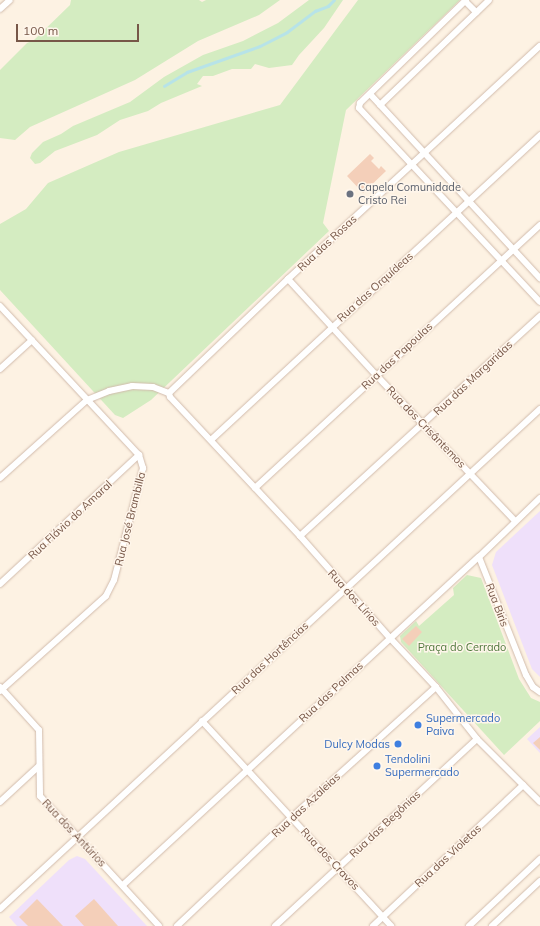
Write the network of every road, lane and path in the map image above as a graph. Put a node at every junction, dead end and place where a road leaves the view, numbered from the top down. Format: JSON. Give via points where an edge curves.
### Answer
{"nodes":[{"id":1,"x":10,"y":0,"type":"edge"},
{"id":2,"x":466,"y":0,"type":"edge"},
{"id":3,"x":489,"y":0,"type":"edge"},
{"id":4,"x":0,"y":9,"type":"edge"},
{"id":5,"x":476,"y":12,"type":"junction"},
{"id":6,"x":540,"y":46,"type":"edge"},
{"id":7,"x":370,"y":94,"type":"junction"},
{"id":8,"x":380,"y":105,"type":"junction"},
{"id":9,"x":540,"y":135,"type":"edge"},
{"id":10,"x":424,"y":153,"type":"junction"},
{"id":11,"x":412,"y":164,"type":"junction"},
{"id":12,"x":469,"y":201,"type":"junction"},
{"id":13,"x":456,"y":212,"type":"junction"},
{"id":14,"x":540,"y":225,"type":"edge"},
{"id":15,"x":513,"y":250,"type":"junction"},
{"id":16,"x":501,"y":261,"type":"junction"},
{"id":17,"x":540,"y":278,"type":"edge"},
{"id":18,"x":288,"y":279,"type":"junction"},
{"id":19,"x":540,"y":302,"type":"edge"},
{"id":20,"x":0,"y":306,"type":"edge"},
{"id":21,"x":540,"y":316,"type":"edge"},
{"id":22,"x":332,"y":325,"type":"junction"},
{"id":23,"x":32,"y":340,"type":"junction"},
{"id":24,"x":0,"y":369,"type":"edge"},
{"id":25,"x":377,"y":376,"type":"junction"},
{"id":26,"x":169,"y":393,"type":"junction"},
{"id":27,"x":87,"y":400,"type":"junction"},
{"id":28,"x":540,"y":409,"type":"edge"},
{"id":29,"x":423,"y":424,"type":"junction"},
{"id":30,"x":210,"y":440,"type":"junction"},
{"id":31,"x":139,"y":455,"type":"junction"},
{"id":32,"x":471,"y":473,"type":"junction"},
{"id":33,"x":0,"y":478,"type":"edge"},
{"id":34,"x":255,"y":488,"type":"junction"},
{"id":35,"x":540,"y":498,"type":"edge"},
{"id":36,"x":515,"y":522,"type":"junction"},
{"id":37,"x":300,"y":536,"type":"junction"},
{"id":38,"x":479,"y":557,"type":"junction"},
{"id":39,"x":0,"y":584,"type":"edge"},
{"id":40,"x":345,"y":587,"type":"junction"},
{"id":41,"x":390,"y":638,"type":"junction"},
{"id":42,"x":436,"y":687,"type":"junction"},
{"id":43,"x":1,"y":689,"type":"edge"},
{"id":44,"x":540,"y":692,"type":"edge"},
{"id":45,"x":202,"y":722,"type":"junction"},
{"id":46,"x":477,"y":739,"type":"junction"},
{"id":47,"x":40,"y":766,"type":"junction"},
{"id":48,"x":246,"y":770,"type":"junction"},
{"id":49,"x":524,"y":785,"type":"junction"},
{"id":50,"x":0,"y":802,"type":"edge"},
{"id":51,"x":540,"y":802,"type":"edge"},
{"id":52,"x":292,"y":818,"type":"junction"},
{"id":53,"x":76,"y":837,"type":"junction"},
{"id":54,"x":540,"y":859,"type":"edge"},
{"id":55,"x":338,"y":867,"type":"junction"},
{"id":56,"x":540,"y":881,"type":"edge"},
{"id":57,"x":122,"y":885,"type":"junction"},
{"id":58,"x":0,"y":908,"type":"edge"},
{"id":59,"x":383,"y":917,"type":"junction"},
{"id":60,"x":159,"y":926,"type":"edge"},
{"id":61,"x":177,"y":926,"type":"edge"},
{"id":62,"x":274,"y":926,"type":"edge"},
{"id":63,"x":372,"y":926,"type":"edge"},
{"id":64,"x":391,"y":926,"type":"edge"},
{"id":65,"x":469,"y":926,"type":"edge"},
{"id":66,"x":492,"y":926,"type":"edge"}],
"edges":[{"from":1,"to":4,"type":"street"},
{"from":2,"to":5,"type":"street"},
{"from":2,"to":7,"type":"street"},
{"from":3,"to":5,"type":"street"},
{"from":5,"to":8,"type":"street"},
{"from":6,"to":10,"type":"street","name":"Rua das Rosas"},
{"from":7,"to":8,"type":"street"},
{"from":7,"to":11,"type":"street","via":[[360,103],[359,108]]},
{"from":8,"to":10,"type":"street"},
{"from":9,"to":12,"type":"street","name":"Rua das Orquídeas"},
{"from":10,"to":11,"type":"street","name":"Rua das Rosas"},
{"from":10,"to":12,"type":"street"},
{"from":11,"to":13,"type":"street"},
{"from":11,"to":18,"type":"street","name":"Rua das Rosas"},
{"from":12,"to":13,"type":"street","name":"Rua das Orquídeas"},
{"from":12,"to":15,"type":"street"},
{"from":13,"to":16,"type":"street"},
{"from":13,"to":22,"type":"street","name":"Rua das Orquídeas"},
{"from":14,"to":15,"type":"street","name":"Rua das Papoulas"},
{"from":15,"to":16,"type":"street","name":"Rua das Papoulas"},
{"from":15,"to":17,"type":"street"},
{"from":16,"to":19,"type":"street"},
{"from":16,"to":25,"type":"street","name":"Rua das Papoulas"},
{"from":18,"to":22,"type":"street","name":"Rua dos Crisântemos"},
{"from":18,"to":26,"type":"street","name":"Rua das Rosas"},
{"from":20,"to":23,"type":"street","name":"Rua José Brambilla"},
{"from":21,"to":29,"type":"street","name":"Rua das Margaridas"},
{"from":22,"to":25,"type":"street","name":"Rua dos Crisântemos"},
{"from":22,"to":30,"type":"street","name":"Rua das Orquídeas"},
{"from":23,"to":24,"type":"street"},
{"from":23,"to":27,"type":"street","name":"Rua José Brambilla"},
{"from":25,"to":29,"type":"street","name":"Rua dos Crisântemos"},
{"from":25,"to":34,"type":"street","name":"Rua das Papoulas"},
{"from":26,"to":27,"type":"street","via":[[153,387],[132,386],[109,391]]},
{"from":26,"to":30,"type":"street","name":"Rua dos Lírios"},
{"from":27,"to":31,"type":"street","name":"Rua José Brambilla"},
{"from":27,"to":33,"type":"street"},
{"from":28,"to":32,"type":"street","name":"Rua das Hortências"},
{"from":29,"to":32,"type":"street","name":"Rua dos Crisântemos"},
{"from":29,"to":37,"type":"street","name":"Rua das Margaridas"},
{"from":30,"to":34,"type":"street","name":"Rua dos Lírios"},
{"from":31,"to":39,"type":"street","name":"Rua Flávio do Amaral"},
{"from":31,"to":43,"type":"street","name":"Rua José Brambilla","via":[[143,468],[114,580],[106,596]]},
{"from":32,"to":36,"type":"street","name":"Rua dos Crisântemos"},
{"from":32,"to":40,"type":"street","name":"Rua das Hortências"},
{"from":34,"to":37,"type":"street","name":"Rua dos Lírios"},
{"from":35,"to":36,"type":"street","name":"Rua das Palmas"},
{"from":36,"to":38,"type":"street","name":"Rua das Palmas"},
{"from":37,"to":40,"type":"street","name":"Rua dos Lírios"},
{"from":38,"to":41,"type":"street","name":"Rua das Palmas"},
{"from":38,"to":44,"type":"street","name":"Rua Biris","via":[[526,675],[533,687]]},
{"from":40,"to":41,"type":"street","name":"Rua dos Lírios"},
{"from":40,"to":45,"type":"street","name":"Rua das Hortências"},
{"from":41,"to":42,"type":"street","name":"Rua dos Lírios"},
{"from":41,"to":48,"type":"street","name":"Rua das Palmas"},
{"from":42,"to":46,"type":"street","name":"Rua dos Lírios"},
{"from":42,"to":52,"type":"street","name":"Rua das Azaleias"},
{"from":43,"to":47,"type":"street","name":"Rua dos Antúrios","via":[[39,730]]},
{"from":45,"to":48,"type":"street","name":"Rua dos Cravos"},
{"from":45,"to":53,"type":"street","name":"Rua das Hortências"},
{"from":46,"to":49,"type":"street","name":"Rua dos Lírios"},
{"from":46,"to":55,"type":"street","name":"Rua das Begônias"},
{"from":47,"to":50,"type":"street"},
{"from":47,"to":53,"type":"street","name":"Rua dos Antúrios","via":[[40,796]]},
{"from":48,"to":52,"type":"street","name":"Rua dos Cravos"},
{"from":48,"to":57,"type":"street","name":"Rua das Palmas"},
{"from":49,"to":51,"type":"street","name":"Rua dos Lírios"},
{"from":49,"to":59,"type":"street","name":"Rua das Violetas"},
{"from":52,"to":55,"type":"street","name":"Rua dos Cravos"},
{"from":52,"to":61,"type":"street","name":"Rua das Azaleias"},
{"from":53,"to":57,"type":"street","name":"Rua dos Antúrios"},
{"from":53,"to":58,"type":"street","name":"Rua das Hortências"},
{"from":54,"to":65,"type":"street"},
{"from":55,"to":59,"type":"street","name":"Rua dos Cravos"},
{"from":55,"to":62,"type":"street","name":"Rua das Begônias"},
{"from":56,"to":66,"type":"street"},
{"from":57,"to":60,"type":"street","name":"Rua dos Antúrios"},
{"from":59,"to":63,"type":"street","name":"Rua das Violetas"},
{"from":59,"to":64,"type":"street","name":"Rua dos Cravos"}]}
